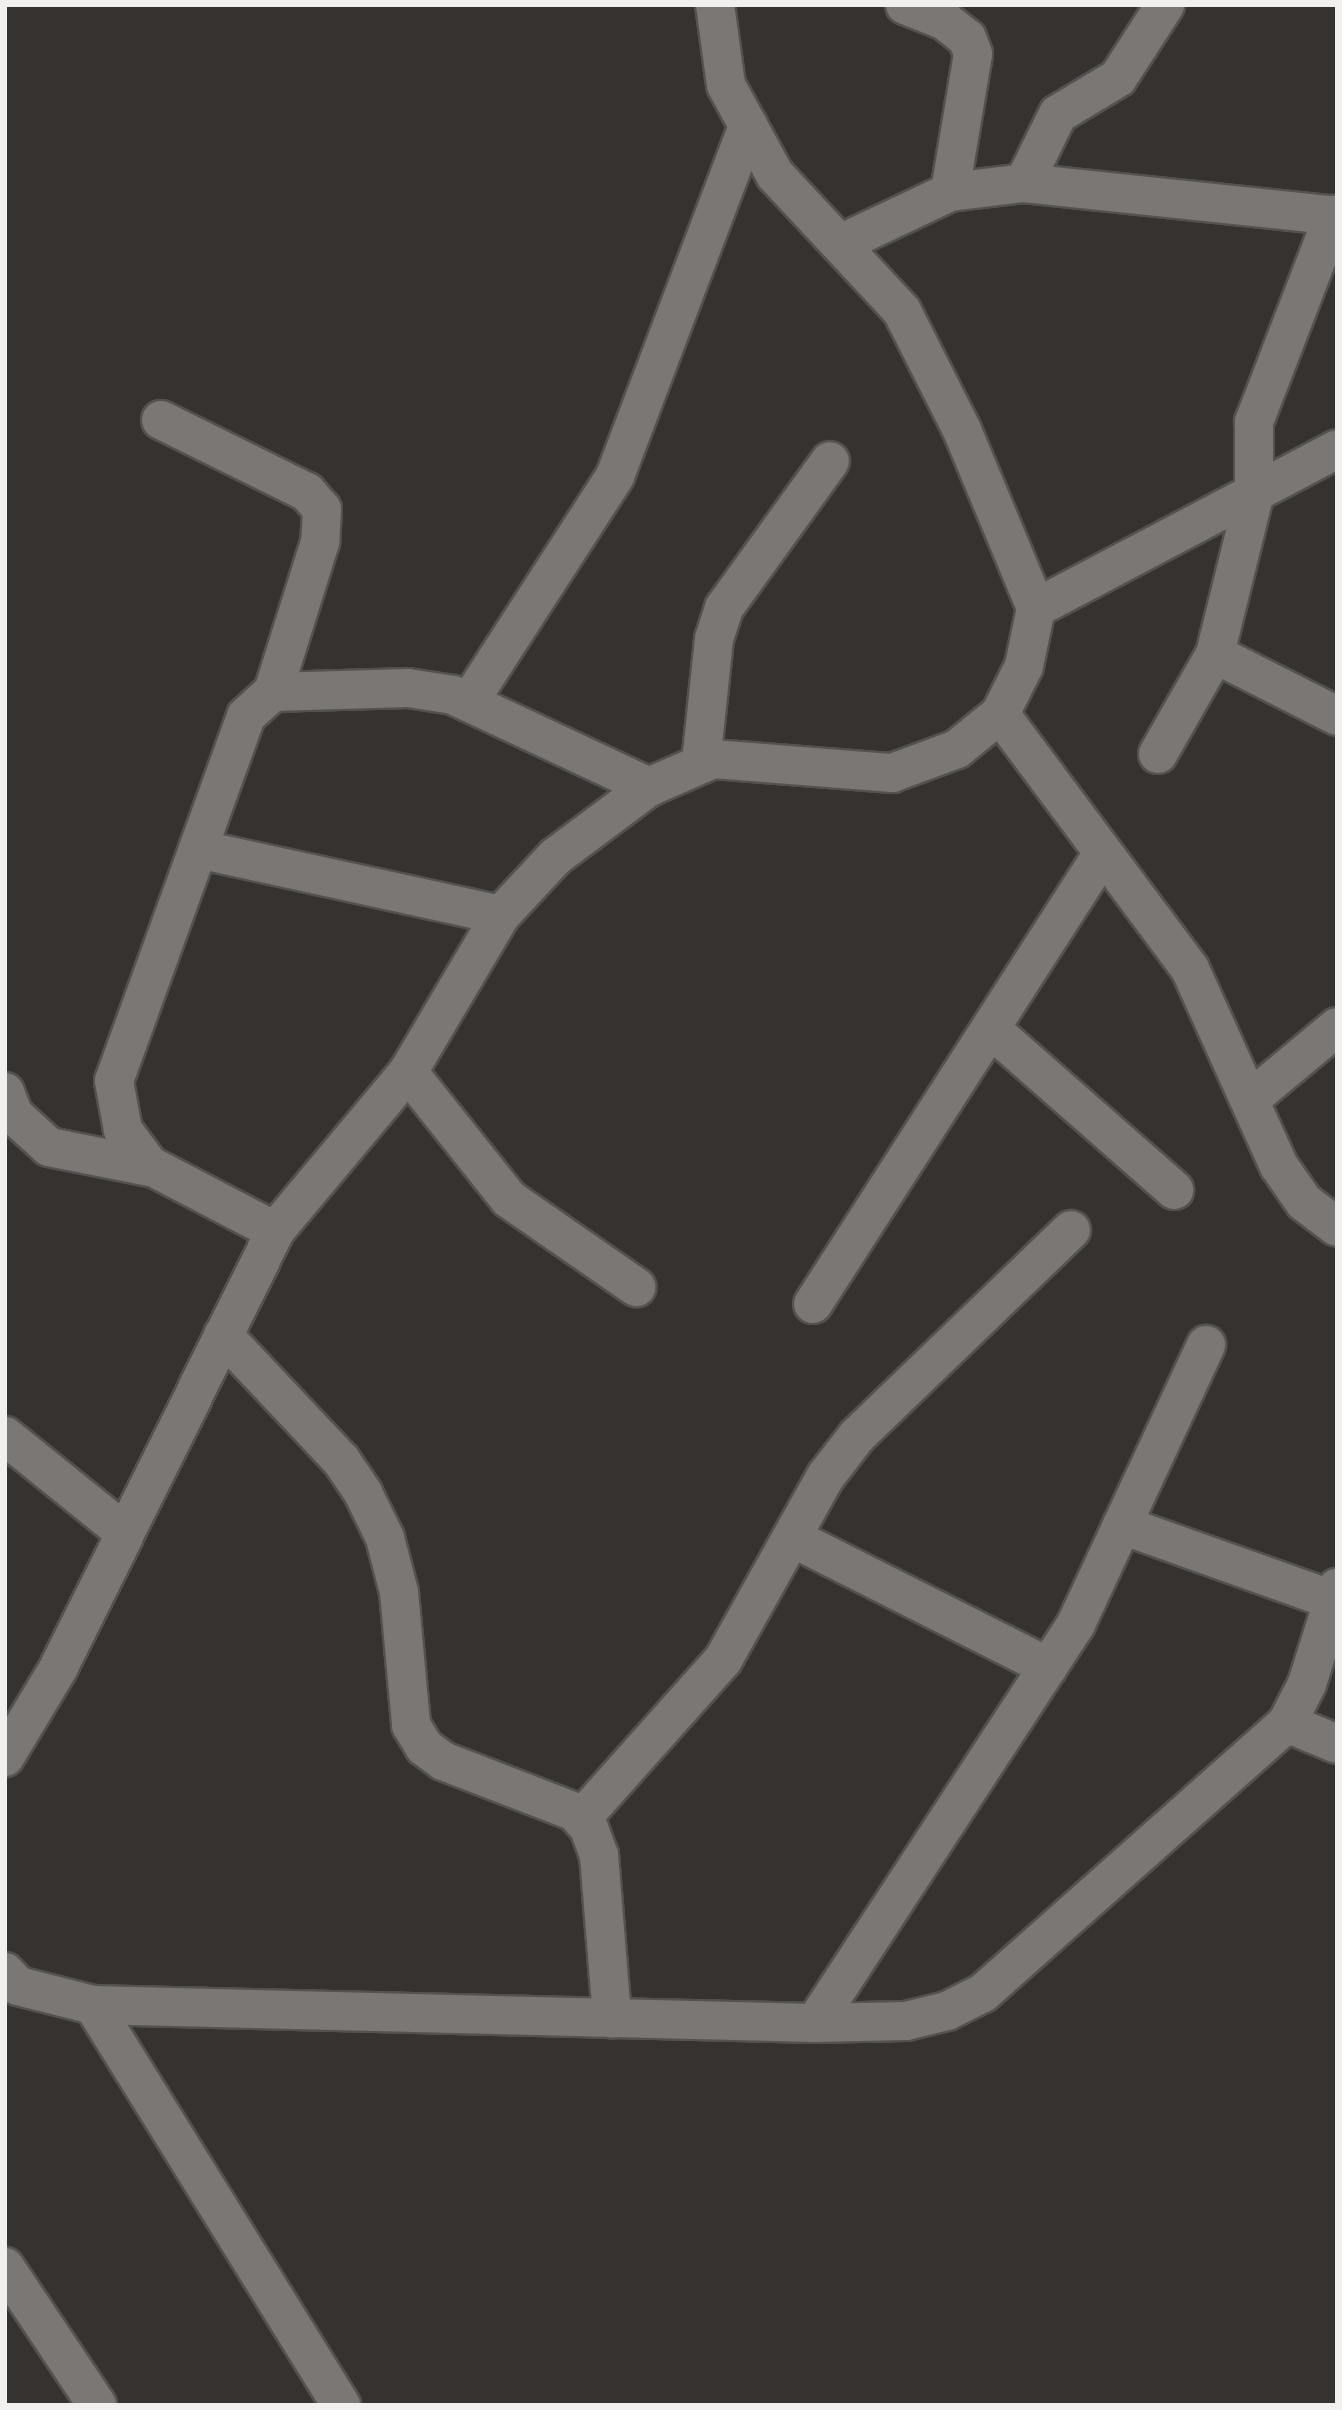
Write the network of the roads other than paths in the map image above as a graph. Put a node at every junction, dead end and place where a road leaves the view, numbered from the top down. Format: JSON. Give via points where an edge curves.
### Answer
{"nodes":[{"id":1,"x":715,"y":5,"type":"edge"},
{"id":2,"x":905,"y":5,"type":"edge"},
{"id":3,"x":1165,"y":5,"type":"edge"},
{"id":4,"x":748,"y":125,"type":"junction"},
{"id":5,"x":1024,"y":183,"type":"junction"},
{"id":6,"x":950,"y":192,"type":"junction"},
{"id":7,"x":1335,"y":215,"type":"edge"},
{"id":8,"x":840,"y":244,"type":"junction"},
{"id":9,"x":161,"y":420,"type":"dead end"},
{"id":10,"x":1337,"y":449,"type":"edge"},
{"id":11,"x":830,"y":461,"type":"dead end"},
{"id":12,"x":1254,"y":496,"type":"junction"},
{"id":13,"x":1036,"y":608,"type":"junction"},
{"id":14,"x":1215,"y":654,"type":"junction"},
{"id":15,"x":273,"y":692,"type":"junction"},
{"id":16,"x":469,"y":702,"type":"junction"},
{"id":17,"x":1000,"y":714,"type":"junction"},
{"id":18,"x":1337,"y":716,"type":"edge"},
{"id":19,"x":1158,"y":754,"type":"dead end"},
{"id":20,"x":701,"y":764,"type":"junction"},
{"id":21,"x":649,"y":787,"type":"junction"},
{"id":22,"x":198,"y":849,"type":"junction"},
{"id":23,"x":1101,"y":856,"type":"junction"},
{"id":24,"x":502,"y":915,"type":"junction"},
{"id":25,"x":1337,"y":1027,"type":"edge"},
{"id":26,"x":990,"y":1029,"type":"junction"},
{"id":27,"x":408,"y":1072,"type":"junction"},
{"id":28,"x":5,"y":1092,"type":"edge"},
{"id":29,"x":1253,"y":1097,"type":"junction"},
{"id":30,"x":154,"y":1168,"type":"junction"},
{"id":31,"x":1174,"y":1190,"type":"dead end"},
{"id":32,"x":1337,"y":1227,"type":"edge"},
{"id":33,"x":1071,"y":1230,"type":"dead end"},
{"id":34,"x":275,"y":1231,"type":"junction"},
{"id":35,"x":636,"y":1287,"type":"dead end"},
{"id":36,"x":813,"y":1304,"type":"dead end"},
{"id":37,"x":223,"y":1335,"type":"junction"},
{"id":38,"x":1206,"y":1345,"type":"dead end"},
{"id":39,"x":5,"y":1436,"type":"edge"},
{"id":40,"x":1122,"y":1525,"type":"junction"},
{"id":41,"x":125,"y":1533,"type":"junction"},
{"id":42,"x":793,"y":1538,"type":"junction"},
{"id":43,"x":1335,"y":1594,"type":"edge"},
{"id":44,"x":1048,"y":1667,"type":"junction"},
{"id":45,"x":1287,"y":1723,"type":"junction"},
{"id":46,"x":1337,"y":1744,"type":"edge"},
{"id":47,"x":5,"y":1758,"type":"edge"},
{"id":48,"x":582,"y":1818,"type":"junction"},
{"id":49,"x":10,"y":1989,"type":"edge"},
{"id":50,"x":93,"y":2005,"type":"junction"},
{"id":51,"x":612,"y":2018,"type":"junction"},
{"id":52,"x":815,"y":2023,"type":"junction"},
{"id":53,"x":5,"y":2267,"type":"edge"},
{"id":54,"x":97,"y":2405,"type":"edge"},
{"id":55,"x":341,"y":2405,"type":"edge"}],
"edges":[{"from":1,"to":4,"type":"street","via":[[726,85]]},
{"from":2,"to":6,"type":"street","via":[[945,20],[967,38],[972,54]]},
{"from":3,"to":5,"type":"street","via":[[1118,78],[1058,114]]},
{"from":4,"to":8,"type":"street","via":[[775,175]]},
{"from":4,"to":16,"type":"street","via":[[615,476]]},
{"from":5,"to":6,"type":"street"},
{"from":5,"to":7,"type":"street"},
{"from":6,"to":8,"type":"street"},
{"from":7,"to":12,"type":"street","via":[[1254,422]]},
{"from":8,"to":13,"type":"street","via":[[902,311],[962,430]]},
{"from":9,"to":15,"type":"street","via":[[307,492],[323,509],[320,542]]},
{"from":10,"to":12,"type":"street"},
{"from":11,"to":20,"type":"street","via":[[724,608],[714,639]]},
{"from":12,"to":13,"type":"street"},
{"from":12,"to":14,"type":"street"},
{"from":13,"to":17,"type":"street","via":[[1024,666]]},
{"from":14,"to":18,"type":"street"},
{"from":14,"to":19,"type":"street"},
{"from":15,"to":16,"type":"street","via":[[408,688]]},
{"from":15,"to":22,"type":"street","via":[[246,716]]},
{"from":16,"to":21,"type":"street"},
{"from":17,"to":20,"type":"street","via":[[957,750],[892,773],[713,759]]},
{"from":17,"to":23,"type":"street"},
{"from":20,"to":21,"type":"street"},
{"from":21,"to":24,"type":"street","via":[[555,857]]},
{"from":22,"to":24,"type":"street"},
{"from":22,"to":30,"type":"street","via":[[114,1081],[123,1130]]},
{"from":23,"to":26,"type":"street"},
{"from":23,"to":29,"type":"street","via":[[1190,970]]},
{"from":24,"to":27,"type":"street"},
{"from":25,"to":29,"type":"street"},
{"from":26,"to":31,"type":"street"},
{"from":26,"to":36,"type":"street"},
{"from":27,"to":34,"type":"street"},
{"from":27,"to":35,"type":"street","via":[[509,1199]]},
{"from":28,"to":30,"type":"street","via":[[15,1115],[48,1147]]},
{"from":29,"to":32,"type":"street","via":[[1279,1166],[1304,1202]]},
{"from":30,"to":34,"type":"street"},
{"from":33,"to":42,"type":"street","via":[[857,1436]]},
{"from":34,"to":37,"type":"street"},
{"from":37,"to":41,"type":"street"},
{"from":37,"to":48,"type":"street","via":[[341,1460],[374,1516],[399,1592],[411,1726],[424,1747],[443,1761]]},
{"from":38,"to":40,"type":"street"},
{"from":39,"to":41,"type":"street"},
{"from":40,"to":43,"type":"street"},
{"from":40,"to":44,"type":"street","via":[[1076,1624]]},
{"from":41,"to":47,"type":"street"},
{"from":42,"to":44,"type":"street"},
{"from":42,"to":48,"type":"street","via":[[723,1660]]},
{"from":43,"to":45,"type":"street","via":[[1307,1684]]},
{"from":44,"to":52,"type":"street"},
{"from":45,"to":46,"type":"street"},
{"from":45,"to":52,"type":"street","via":[[983,1993],[906,2021]]},
{"from":48,"to":51,"type":"street","via":[[598,1855]]},
{"from":49,"to":50,"type":"street"},
{"from":50,"to":51,"type":"street"},
{"from":50,"to":55,"type":"street"},
{"from":51,"to":52,"type":"street"},
{"from":53,"to":54,"type":"street"}]}
